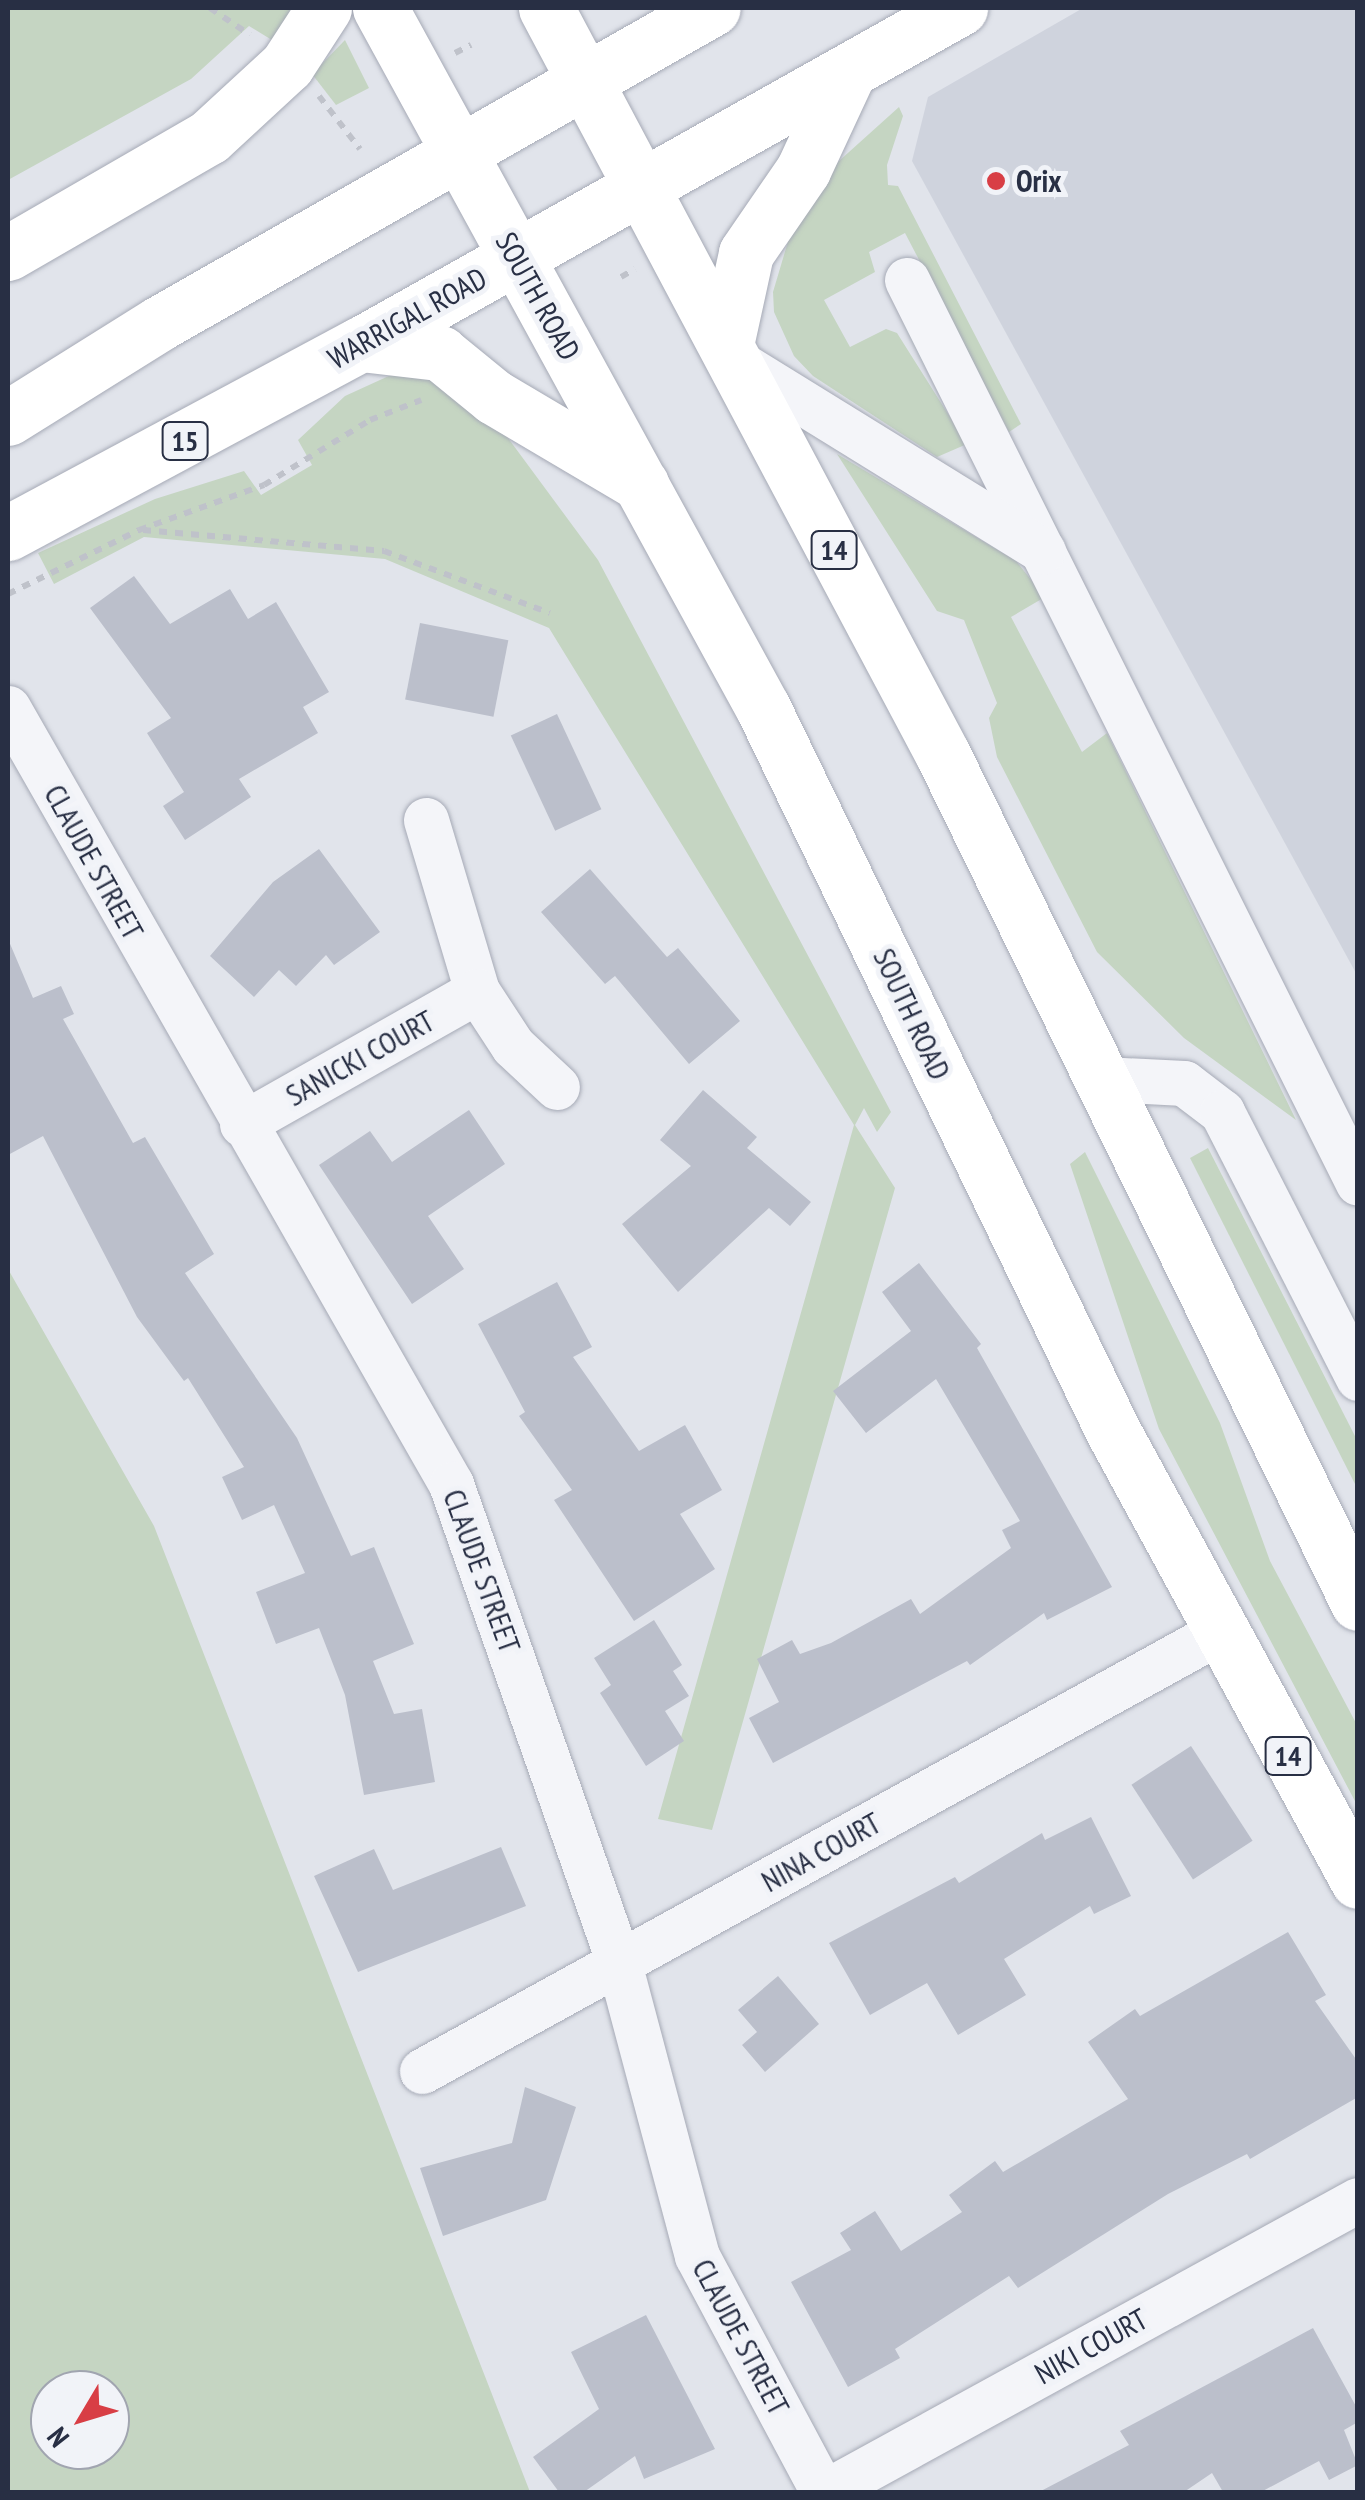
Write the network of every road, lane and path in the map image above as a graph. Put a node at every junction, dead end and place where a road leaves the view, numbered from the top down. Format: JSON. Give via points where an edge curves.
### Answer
{"nodes":[{"id":1,"x":210,"y":8,"type":"edge"},
{"id":2,"x":324,"y":8,"type":"edge"},
{"id":3,"x":380,"y":8,"type":"edge"},
{"id":4,"x":546,"y":8,"type":"edge"},
{"id":5,"x":713,"y":8,"type":"edge"},
{"id":6,"x":960,"y":8,"type":"edge"},
{"id":7,"x":471,"y":45,"type":"dead end"},
{"id":8,"x":265,"y":46,"type":"dead end"},
{"id":9,"x":454,"y":54,"type":"dead end"},
{"id":10,"x":848,"y":70,"type":"junction"},
{"id":11,"x":584,"y":81,"type":"junction"},
{"id":12,"x":313,"y":90,"type":"dead end"},
{"id":13,"x":360,"y":149,"type":"dead end"},
{"id":14,"x":458,"y":152,"type":"junction"},
{"id":15,"x":640,"y":188,"type":"junction"},
{"id":16,"x":8,"y":253,"type":"edge"},
{"id":17,"x":516,"y":257,"type":"junction"},
{"id":18,"x":906,"y":280,"type":"dead end"},
{"id":19,"x":362,"y":344,"type":"junction"},
{"id":20,"x":730,"y":353,"type":"junction"},
{"id":21,"x":436,"y":395,"type":"dead end"},
{"id":22,"x":8,"y":418,"type":"edge"},
{"id":23,"x":641,"y":484,"type":"junction"},
{"id":24,"x":139,"y":530,"type":"junction"},
{"id":25,"x":8,"y":533,"type":"edge"},
{"id":26,"x":1044,"y":552,"type":"junction"},
{"id":27,"x":8,"y":594,"type":"edge"},
{"id":28,"x":550,"y":613,"type":"dead end"},
{"id":29,"x":8,"y":708,"type":"edge"},
{"id":30,"x":426,"y":820,"type":"dead end"},
{"id":31,"x":478,"y":991,"type":"junction"},
{"id":32,"x":1102,"y":1078,"type":"junction"},
{"id":33,"x":557,"y":1087,"type":"dead end"},
{"id":34,"x":242,"y":1124,"type":"junction"},
{"id":35,"x":1358,"y":1183,"type":"edge"},
{"id":36,"x":1358,"y":1378,"type":"edge"},
{"id":37,"x":1358,"y":1603,"type":"edge"},
{"id":38,"x":1219,"y":1632,"type":"junction"},
{"id":39,"x":1358,"y":1880,"type":"edge"},
{"id":40,"x":619,"y":1963,"type":"junction"},
{"id":41,"x":422,"y":2070,"type":"dead end"},
{"id":42,"x":1358,"y":2200,"type":"edge"},
{"id":43,"x":824,"y":2492,"type":"edge"}],
"edges":[{"from":1,"to":8,"type":"path"},
{"from":2,"to":16,"type":"highway","via":[[288,65],[209,137]]},
{"from":3,"to":14,"type":"highway","number":"14"},
{"from":4,"to":11,"type":"highway","number":"14"},
{"from":5,"to":11,"type":"highway"},
{"from":6,"to":10,"type":"highway","name":"WARRIGAL ROAD","number":"15"},
{"from":7,"to":9,"type":"path"},
{"from":10,"to":15,"type":"highway","name":"WARRIGAL ROAD","number":"15"},
{"from":10,"to":20,"type":"highway","via":[[802,170],[746,253]]},
{"from":11,"to":14,"type":"highway"},
{"from":11,"to":15,"type":"highway","number":"14"},
{"from":12,"to":13,"type":"path"},
{"from":14,"to":17,"type":"highway","name":"SOUTH ROAD","number":"14"},
{"from":14,"to":22,"type":"highway"},
{"from":15,"to":17,"type":"highway","name":"WARRIGAL ROAD","number":"15"},
{"from":15,"to":20,"type":"highway","number":"14"},
{"from":17,"to":19,"type":"highway","name":"WARRIGAL ROAD","number":"15"},
{"from":17,"to":23,"type":"highway","name":"SOUTH ROAD","number":"14"},
{"from":18,"to":26,"type":"street"},
{"from":19,"to":23,"type":"highway","via":[[440,353],[494,397]]},
{"from":19,"to":25,"type":"highway","name":"WARRIGAL ROAD","number":"15"},
{"from":20,"to":26,"type":"street"},
{"from":20,"to":32,"type":"highway","number":"14","via":[[942,755]]},
{"from":21,"to":24,"type":"path","via":[[370,420],[254,490]]},
{"from":23,"to":38,"type":"highway","name":"SOUTH ROAD","number":"14","via":[[763,708],[1035,1277]]},
{"from":24,"to":27,"type":"path"},
{"from":24,"to":28,"type":"path","via":[[384,551]]},
{"from":26,"to":35,"type":"street"},
{"from":29,"to":34,"type":"street","name":"CLAUDE STREET"},
{"from":30,"to":31,"type":"street"},
{"from":31,"to":33,"type":"street","via":[[513,1046]]},
{"from":31,"to":34,"type":"street","name":"SANICKI COURT"},
{"from":32,"to":36,"type":"street","via":[[1184,1083],[1222,1112]]},
{"from":32,"to":37,"type":"highway","number":"14","via":[[1266,1426]]},
{"from":34,"to":40,"type":"street","name":"CLAUDE STREET","via":[[451,1484]]},
{"from":38,"to":39,"type":"highway","name":"SOUTH ROAD","number":"14"},
{"from":38,"to":40,"type":"street","name":"NINA COURT"},
{"from":40,"to":41,"type":"street","name":"NINA COURT"},
{"from":40,"to":43,"type":"street","name":"CLAUDE STREET","via":[[697,2256]]},
{"from":42,"to":43,"type":"street","name":"NIKI COURT"}]}
